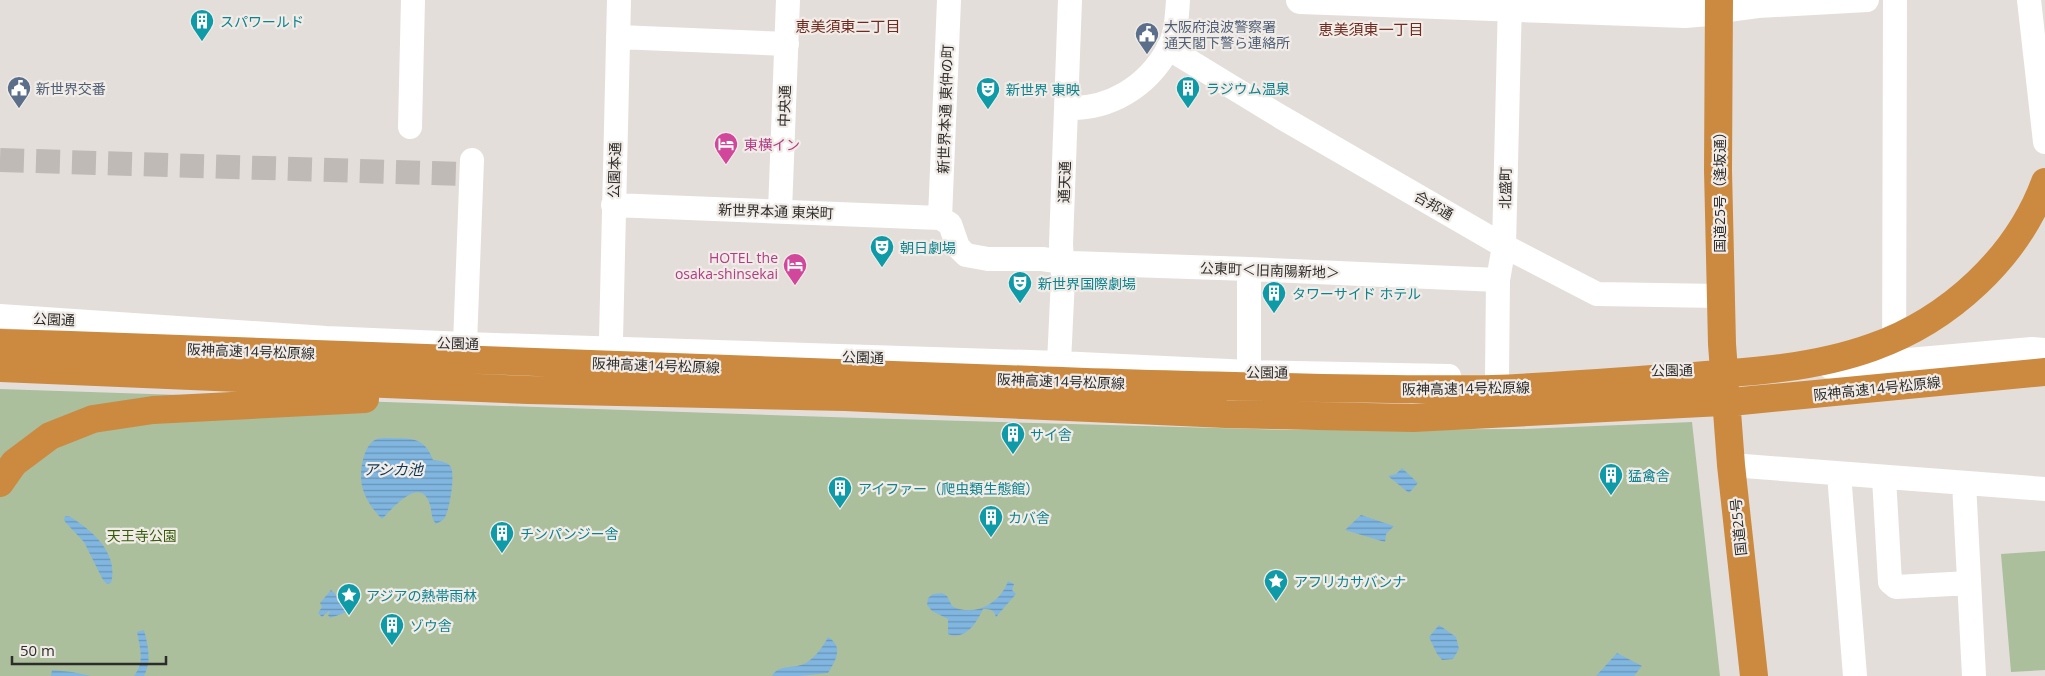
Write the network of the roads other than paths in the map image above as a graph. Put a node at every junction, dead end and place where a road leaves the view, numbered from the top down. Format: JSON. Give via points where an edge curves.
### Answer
{"nodes":[{"id":1,"x":414,"y":0,"type":"edge"},
{"id":2,"x":619,"y":0,"type":"edge"},
{"id":3,"x":788,"y":0,"type":"edge"},
{"id":4,"x":949,"y":0,"type":"edge"},
{"id":5,"x":1070,"y":0,"type":"edge"},
{"id":6,"x":1178,"y":0,"type":"edge"},
{"id":7,"x":1300,"y":0,"type":"edge"},
{"id":8,"x":1867,"y":0,"type":"edge"},
{"id":9,"x":1895,"y":0,"type":"edge"},
{"id":10,"x":2029,"y":0,"type":"edge"},
{"id":11,"x":1510,"y":3,"type":"edge"},
{"id":12,"x":1719,"y":6,"type":"edge"},
{"id":13,"x":618,"y":37,"type":"junction"},
{"id":14,"x":786,"y":44,"type":"junction"},
{"id":15,"x":1168,"y":48,"type":"junction"},
{"id":16,"x":1066,"y":108,"type":"junction"},
{"id":17,"x":410,"y":127,"type":"dead end"},
{"id":18,"x":2045,"y":142,"type":"edge"},
{"id":19,"x":469,"y":170,"type":"dead end"},
{"id":20,"x":2045,"y":182,"type":"edge"},
{"id":21,"x":613,"y":205,"type":"junction"},
{"id":22,"x":780,"y":211,"type":"junction"},
{"id":23,"x":940,"y":218,"type":"junction"},
{"id":24,"x":1504,"y":246,"type":"junction"},
{"id":25,"x":1053,"y":260,"type":"junction"},
{"id":26,"x":1249,"y":269,"type":"junction"},
{"id":27,"x":1498,"y":280,"type":"junction"},
{"id":28,"x":1720,"y":296,"type":"junction"},
{"id":29,"x":0,"y":316,"type":"edge"},
{"id":30,"x":0,"y":326,"type":"edge"},
{"id":31,"x":610,"y":339,"type":"dead end"},
{"id":32,"x":0,"y":343,"type":"edge"},
{"id":33,"x":465,"y":344,"type":"junction"},
{"id":34,"x":120,"y":346,"type":"junction"},
{"id":35,"x":2045,"y":350,"type":"edge"},
{"id":36,"x":1894,"y":362,"type":"junction"},
{"id":37,"x":1059,"y":363,"type":"junction"},
{"id":38,"x":0,"y":368,"type":"edge"},
{"id":39,"x":2045,"y":368,"type":"edge"},
{"id":40,"x":1249,"y":372,"type":"junction"},
{"id":41,"x":2045,"y":372,"type":"edge"},
{"id":42,"x":1497,"y":376,"type":"junction"},
{"id":43,"x":1724,"y":378,"type":"junction"},
{"id":44,"x":1894,"y":387,"type":"junction"},
{"id":45,"x":528,"y":390,"type":"junction"},
{"id":46,"x":1731,"y":465,"type":"junction"},
{"id":47,"x":1839,"y":474,"type":"junction"},
{"id":48,"x":1884,"y":478,"type":"junction"},
{"id":49,"x":1964,"y":483,"type":"junction"},
{"id":50,"x":0,"y":484,"type":"edge"},
{"id":51,"x":2045,"y":489,"type":"edge"},
{"id":52,"x":1969,"y":583,"type":"junction"},
{"id":53,"x":1754,"y":676,"type":"edge"},
{"id":54,"x":1855,"y":676,"type":"edge"},
{"id":55,"x":1974,"y":676,"type":"edge"}],
"edges":[{"from":1,"to":17,"type":"street"},
{"from":2,"to":13,"type":"street","name":"公園本通"},
{"from":3,"to":14,"type":"street","name":"中央通"},
{"from":4,"to":23,"type":"street","name":"新世界本通 東仲の町"},
{"from":5,"to":16,"type":"street","name":"通天通"},
{"from":6,"to":15,"type":"street"},
{"from":7,"to":11,"type":"street"},
{"from":8,"to":12,"type":"street"},
{"from":9,"to":36,"type":"street"},
{"from":10,"to":18,"type":"street"},
{"from":11,"to":12,"type":"street","via":[[1686,14]]},
{"from":11,"to":24,"type":"street","name":"北盛町"},
{"from":12,"to":28,"type":"highway","name":"国道25号（逢坂通）"},
{"from":13,"to":14,"type":"street"},
{"from":13,"to":21,"type":"street","name":"公園本通"},
{"from":14,"to":22,"type":"street","name":"中央通"},
{"from":15,"to":16,"type":"street","via":[[1147,78],[1133,90],[1114,100]]},
{"from":15,"to":24,"type":"street","name":"合邦通","via":[[1280,117]]},
{"from":16,"to":25,"type":"street","name":"通天通","via":[[1061,244]]},
{"from":19,"to":33,"type":"street"},
{"from":20,"to":34,"type":"highway","name":"阪神高速14号松原線","via":[[2029,217],[1988,272],[1942,310],[1906,333],[1833,358],[1703,375],[1490,389],[1186,386]]},
{"from":21,"to":22,"type":"street","name":"新世界本通 東栄町"},
{"from":21,"to":31,"type":"street","name":"公園本通"},
{"from":22,"to":23,"type":"street","name":"新世界本通 東栄町"},
{"from":23,"to":25,"type":"street","name":"公東町＜旧南陽新地＞","via":[[950,224],[958,248],[966,255],[988,259]]},
{"from":24,"to":27,"type":"street","name":"北盛町"},
{"from":24,"to":28,"type":"street","name":"合邦通","via":[[1598,294]]},
{"from":25,"to":26,"type":"street","name":"公東町＜旧南陽新地＞"},
{"from":25,"to":37,"type":"street","name":"通天通"},
{"from":26,"to":27,"type":"street","name":"公東町＜旧南陽新地＞"},
{"from":26,"to":40,"type":"street"},
{"from":27,"to":42,"type":"street","name":"北盛町"},
{"from":28,"to":43,"type":"highway","name":"国道25号（逢坂通）"},
{"from":29,"to":33,"type":"street","name":"公園通"},
{"from":30,"to":34,"type":"highway","via":[[68,331]]},
{"from":32,"to":34,"type":"highway","name":"阪神高速14号松原線"},
{"from":33,"to":37,"type":"street","name":"公園通"},
{"from":35,"to":36,"type":"street"},
{"from":36,"to":43,"type":"street"},
{"from":36,"to":44,"type":"street"},
{"from":37,"to":40,"type":"street","name":"公園通"},
{"from":38,"to":45,"type":"highway","name":"阪神高速14号松原線"},
{"from":39,"to":44,"type":"street","via":[[2034,375]]},
{"from":40,"to":42,"type":"street","name":"公園通"},
{"from":41,"to":45,"type":"highway","name":"阪神高速14号松原線","via":[[1740,401],[1413,418],[1226,414],[845,397]]},
{"from":42,"to":43,"type":"street","name":"公園通","via":[[1695,368]]},
{"from":43,"to":44,"type":"street","via":[[1757,399]]},
{"from":43,"to":46,"type":"highway","name":"国道25号"},
{"from":45,"to":50,"type":"highway","via":[[153,410],[93,419],[50,436],[14,463]]},
{"from":46,"to":47,"type":"street"},
{"from":46,"to":53,"type":"highway","name":"国道25号"},
{"from":47,"to":48,"type":"street"},
{"from":47,"to":54,"type":"street"},
{"from":48,"to":49,"type":"street"},
{"from":48,"to":52,"type":"street","via":[[1890,582],[1896,587]]},
{"from":49,"to":51,"type":"street"},
{"from":49,"to":52,"type":"street"},
{"from":52,"to":55,"type":"street"}]}
